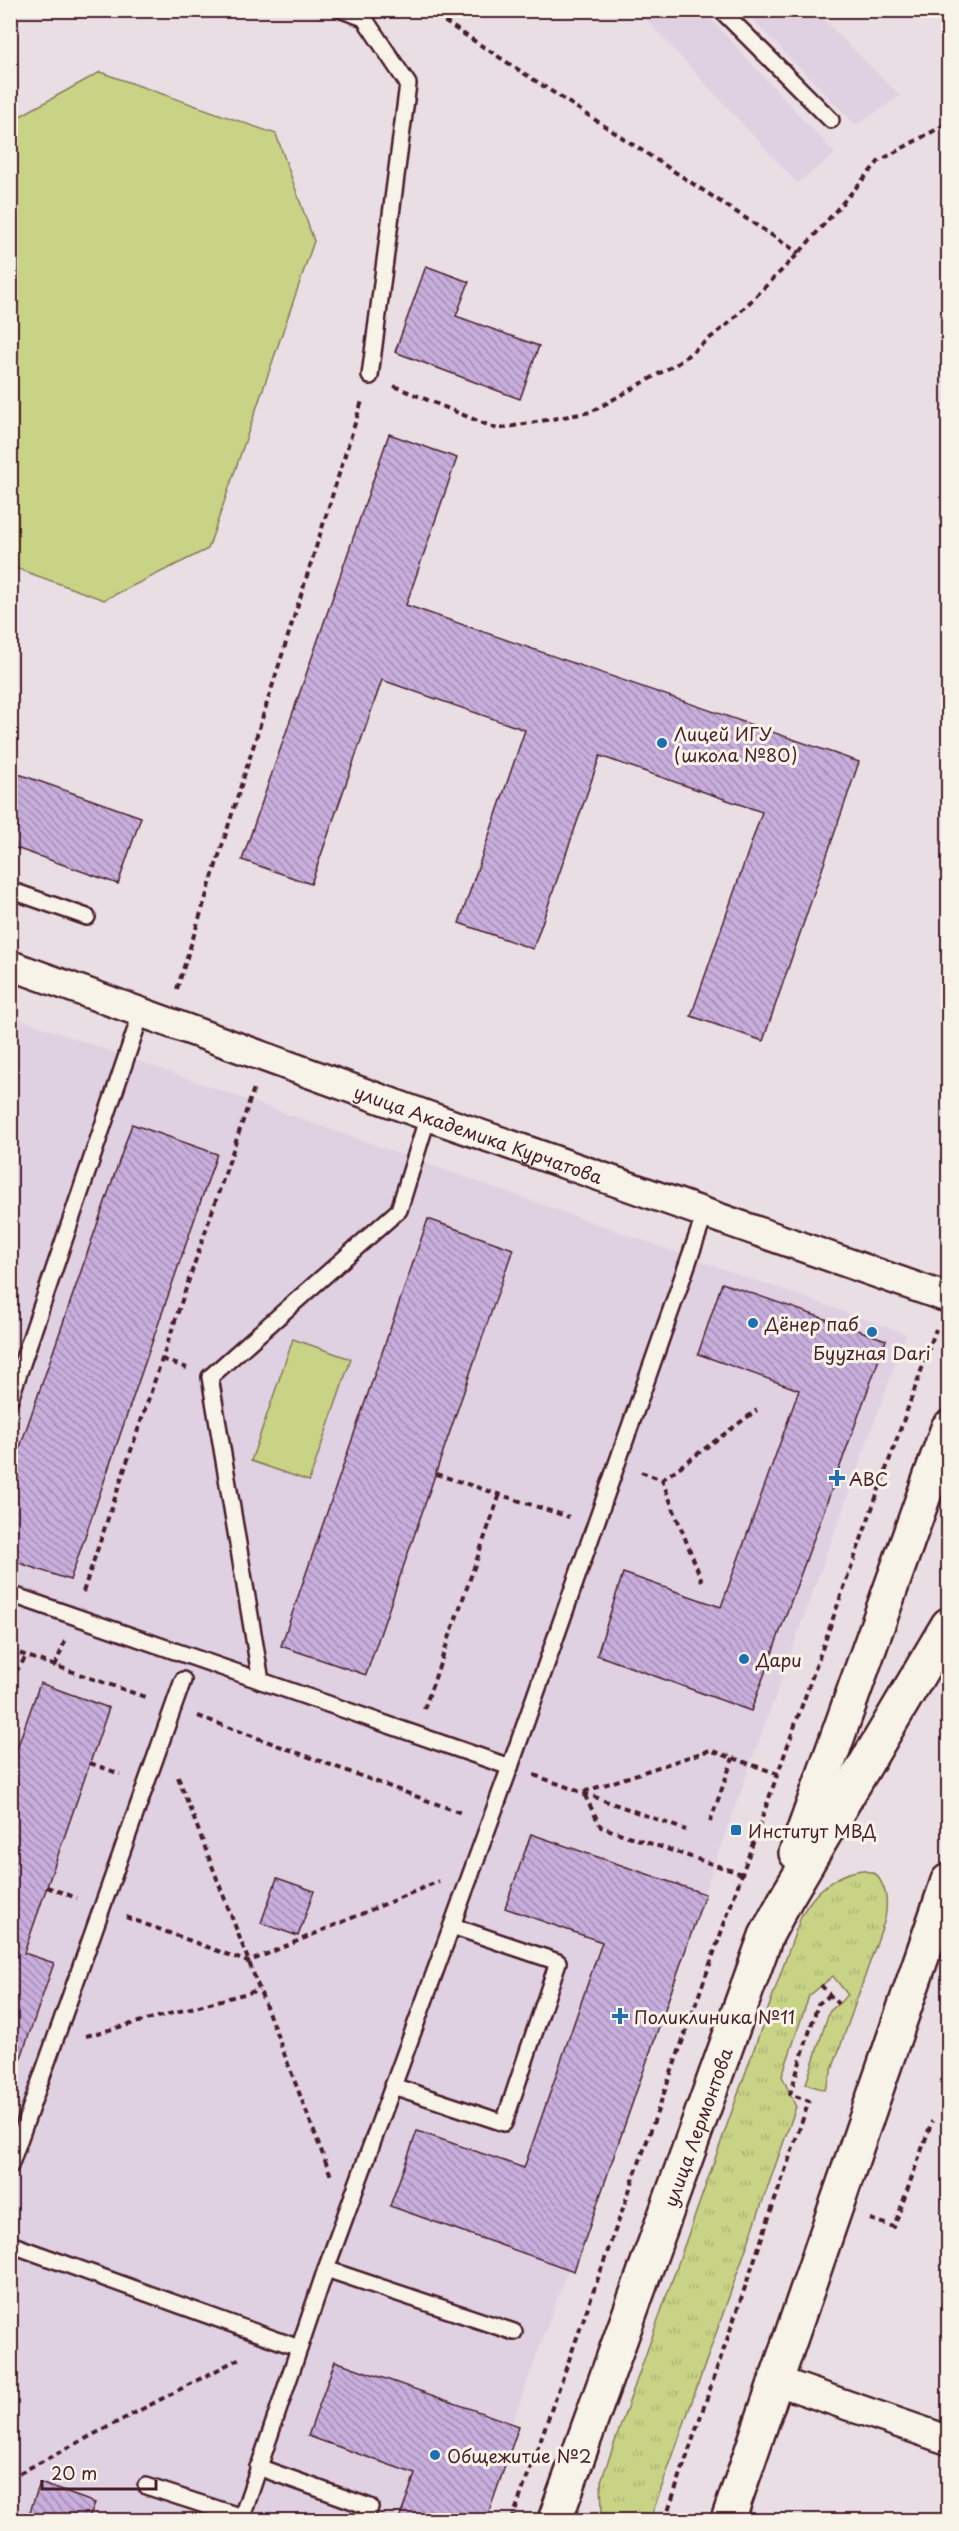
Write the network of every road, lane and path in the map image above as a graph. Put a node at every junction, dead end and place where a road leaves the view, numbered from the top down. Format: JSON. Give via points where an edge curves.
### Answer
{"nodes":[{"id":1,"x":342,"y":10,"type":"edge"},
{"id":2,"x":427,"y":10,"type":"edge"},
{"id":3,"x":721,"y":10,"type":"edge"},
{"id":4,"x":831,"y":120,"type":"dead end"},
{"id":5,"x":948,"y":123,"type":"edge"},
{"id":6,"x":798,"y":253,"type":"junction"},
{"id":7,"x":370,"y":376,"type":"junction"},
{"id":8,"x":10,"y":890,"type":"edge"},
{"id":9,"x":87,"y":917,"type":"dead end"},
{"id":10,"x":10,"y":965,"type":"edge"},
{"id":11,"x":155,"y":1016,"type":"junction"},
{"id":12,"x":256,"y":1081,"type":"dead end"},
{"id":13,"x":428,"y":1116,"type":"junction"},
{"id":14,"x":706,"y":1211,"type":"junction"},
{"id":15,"x":948,"y":1298,"type":"edge"},
{"id":16,"x":10,"y":1400,"type":"edge"},
{"id":17,"x":757,"y":1410,"type":"dead end"},
{"id":18,"x":948,"y":1428,"type":"edge"},
{"id":19,"x":640,"y":1472,"type":"dead end"},
{"id":20,"x":436,"y":1474,"type":"dead end"},
{"id":21,"x":662,"y":1480,"type":"junction"},
{"id":22,"x":500,"y":1494,"type":"junction"},
{"id":23,"x":594,"y":1526,"type":"junction"},
{"id":24,"x":702,"y":1581,"type":"dead end"},
{"id":25,"x":10,"y":1594,"type":"edge"},
{"id":26,"x":74,"y":1616,"type":"junction"},
{"id":27,"x":948,"y":1624,"type":"edge"},
{"id":28,"x":66,"y":1638,"type":"dead end"},
{"id":29,"x":10,"y":1650,"type":"edge"},
{"id":30,"x":27,"y":1655,"type":"junction"},
{"id":31,"x":55,"y":1666,"type":"junction"},
{"id":32,"x":183,"y":1680,"type":"dead end"},
{"id":33,"x":10,"y":1681,"type":"edge"},
{"id":34,"x":261,"y":1681,"type":"junction"},
{"id":35,"x":173,"y":1707,"type":"junction"},
{"id":36,"x":415,"y":1734,"type":"junction"},
{"id":37,"x":163,"y":1737,"type":"junction"},
{"id":38,"x":733,"y":1758,"type":"junction"},
{"id":39,"x":510,"y":1767,"type":"junction"},
{"id":40,"x":778,"y":1774,"type":"junction"},
{"id":41,"x":583,"y":1792,"type":"junction"},
{"id":42,"x":710,"y":1822,"type":"dead end"},
{"id":43,"x":490,"y":1824,"type":"junction"},
{"id":44,"x":686,"y":1830,"type":"dead end"},
{"id":45,"x":742,"y":1874,"type":"junction"},
{"id":46,"x":443,"y":1880,"type":"dead end"},
{"id":47,"x":948,"y":1881,"type":"edge"},
{"id":48,"x":47,"y":1887,"type":"dead end"},
{"id":49,"x":102,"y":1908,"type":"junction"},
{"id":50,"x":452,"y":1926,"type":"junction"},
{"id":51,"x":766,"y":1936,"type":"junction"},
{"id":52,"x":248,"y":1962,"type":"junction"},
{"id":53,"x":821,"y":1985,"type":"dead end"},
{"id":54,"x":259,"y":1990,"type":"junction"},
{"id":55,"x":830,"y":1995,"type":"junction"},
{"id":56,"x":838,"y":2004,"type":"dead end"},
{"id":57,"x":53,"y":2045,"type":"junction"},
{"id":58,"x":393,"y":2086,"type":"junction"},
{"id":59,"x":932,"y":2121,"type":"dead end"},
{"id":60,"x":10,"y":2166,"type":"edge"},
{"id":61,"x":355,"y":2187,"type":"junction"},
{"id":62,"x":866,"y":2230,"type":"dead end"},
{"id":63,"x":10,"y":2244,"type":"edge"},
{"id":64,"x":326,"y":2269,"type":"junction"},
{"id":65,"x":514,"y":2332,"type":"dead end"},
{"id":66,"x":275,"y":2340,"type":"junction"},
{"id":67,"x":298,"y":2348,"type":"junction"},
{"id":68,"x":777,"y":2381,"type":"junction"},
{"id":69,"x":948,"y":2440,"type":"edge"},
{"id":70,"x":258,"y":2468,"type":"junction"},
{"id":71,"x":10,"y":2478,"type":"edge"},
{"id":72,"x":146,"y":2486,"type":"dead end"},
{"id":73,"x":563,"y":2512,"type":"edge"},
{"id":74,"x":241,"y":2519,"type":"edge"},
{"id":75,"x":365,"y":2520,"type":"edge"},
{"id":76,"x":512,"y":2520,"type":"edge"},
{"id":77,"x":665,"y":2520,"type":"edge"},
{"id":78,"x":728,"y":2520,"type":"edge"}],
"edges":[{"from":1,"to":7,"type":"lane","via":[[364,18],[408,84]]},
{"from":2,"to":6,"type":"path"},
{"from":3,"to":4,"type":"lane"},
{"from":5,"to":6,"type":"path","via":[[879,161]]},
{"from":6,"to":7,"type":"path","via":[[728,324],[678,363],[591,412],[497,429]]},
{"from":7,"to":11,"type":"path"},
{"from":8,"to":9,"type":"lane"},
{"from":10,"to":11,"type":"street","name":"улица Академика Курчатова"},
{"from":11,"to":13,"type":"street","name":"улица Академика Курчатова"},
{"from":11,"to":16,"type":"lane"},
{"from":12,"to":26,"type":"path"},
{"from":13,"to":14,"type":"street","name":"улица Академика Курчатова"},
{"from":13,"to":34,"type":"lane","via":[[399,1210],[210,1377]]},
{"from":14,"to":15,"type":"street","name":"улица Академика Курчатова"},
{"from":14,"to":23,"type":"lane"},
{"from":15,"to":40,"type":"path"},
{"from":17,"to":21,"type":"path"},
{"from":18,"to":51,"type":"main road"},
{"from":19,"to":21,"type":"path"},
{"from":20,"to":22,"type":"path"},
{"from":21,"to":24,"type":"path"},
{"from":22,"to":23,"type":"path"},
{"from":22,"to":36,"type":"path"},
{"from":23,"to":39,"type":"lane"},
{"from":25,"to":26,"type":"lane"},
{"from":26,"to":34,"type":"lane"},
{"from":27,"to":51,"type":"main road","name":"улица Лермонтова"},
{"from":28,"to":31,"type":"path"},
{"from":29,"to":30,"type":"path"},
{"from":30,"to":31,"type":"path"},
{"from":30,"to":33,"type":"path"},
{"from":31,"to":35,"type":"path"},
{"from":32,"to":35,"type":"lane"},
{"from":34,"to":36,"type":"lane"},
{"from":35,"to":37,"type":"lane"},
{"from":35,"to":43,"type":"path"},
{"from":36,"to":39,"type":"lane"},
{"from":37,"to":49,"type":"lane"},
{"from":37,"to":52,"type":"path"},
{"from":38,"to":40,"type":"path"},
{"from":38,"to":41,"type":"path","via":[[710,1750]]},
{"from":38,"to":42,"type":"path"},
{"from":39,"to":41,"type":"path"},
{"from":39,"to":43,"type":"lane"},
{"from":40,"to":45,"type":"path"},
{"from":41,"to":44,"type":"path"},
{"from":41,"to":45,"type":"path","via":[[601,1827]]},
{"from":43,"to":50,"type":"lane"},
{"from":45,"to":76,"type":"path"},
{"from":46,"to":52,"type":"path"},
{"from":47,"to":68,"type":"main road"},
{"from":48,"to":49,"type":"path"},
{"from":49,"to":52,"type":"path"},
{"from":49,"to":57,"type":"lane"},
{"from":50,"to":58,"type":"lane"},
{"from":50,"to":58,"type":"lane","via":[[558,1962],[504,2123]]},
{"from":51,"to":73,"type":"main road","name":"улица Лермонтова"},
{"from":52,"to":54,"type":"path"},
{"from":53,"to":55,"type":"path"},
{"from":54,"to":57,"type":"path"},
{"from":54,"to":61,"type":"path","via":[[333,2179]]},
{"from":55,"to":56,"type":"path"},
{"from":55,"to":77,"type":"path","via":[[818,2004],[790,2094],[809,2101]]},
{"from":57,"to":60,"type":"lane"},
{"from":58,"to":61,"type":"lane"},
{"from":59,"to":62,"type":"path","via":[[894,2227],[870,2220]]},
{"from":61,"to":64,"type":"lane"},
{"from":63,"to":66,"type":"lane"},
{"from":64,"to":65,"type":"lane"},
{"from":64,"to":67,"type":"lane"},
{"from":66,"to":67,"type":"lane"},
{"from":66,"to":71,"type":"path"},
{"from":67,"to":70,"type":"lane"},
{"from":68,"to":69,"type":"street"},
{"from":68,"to":78,"type":"main road"},
{"from":70,"to":74,"type":"lane"},
{"from":70,"to":75,"type":"lane","via":[[370,2507]]},
{"from":72,"to":74,"type":"lane"}]}
